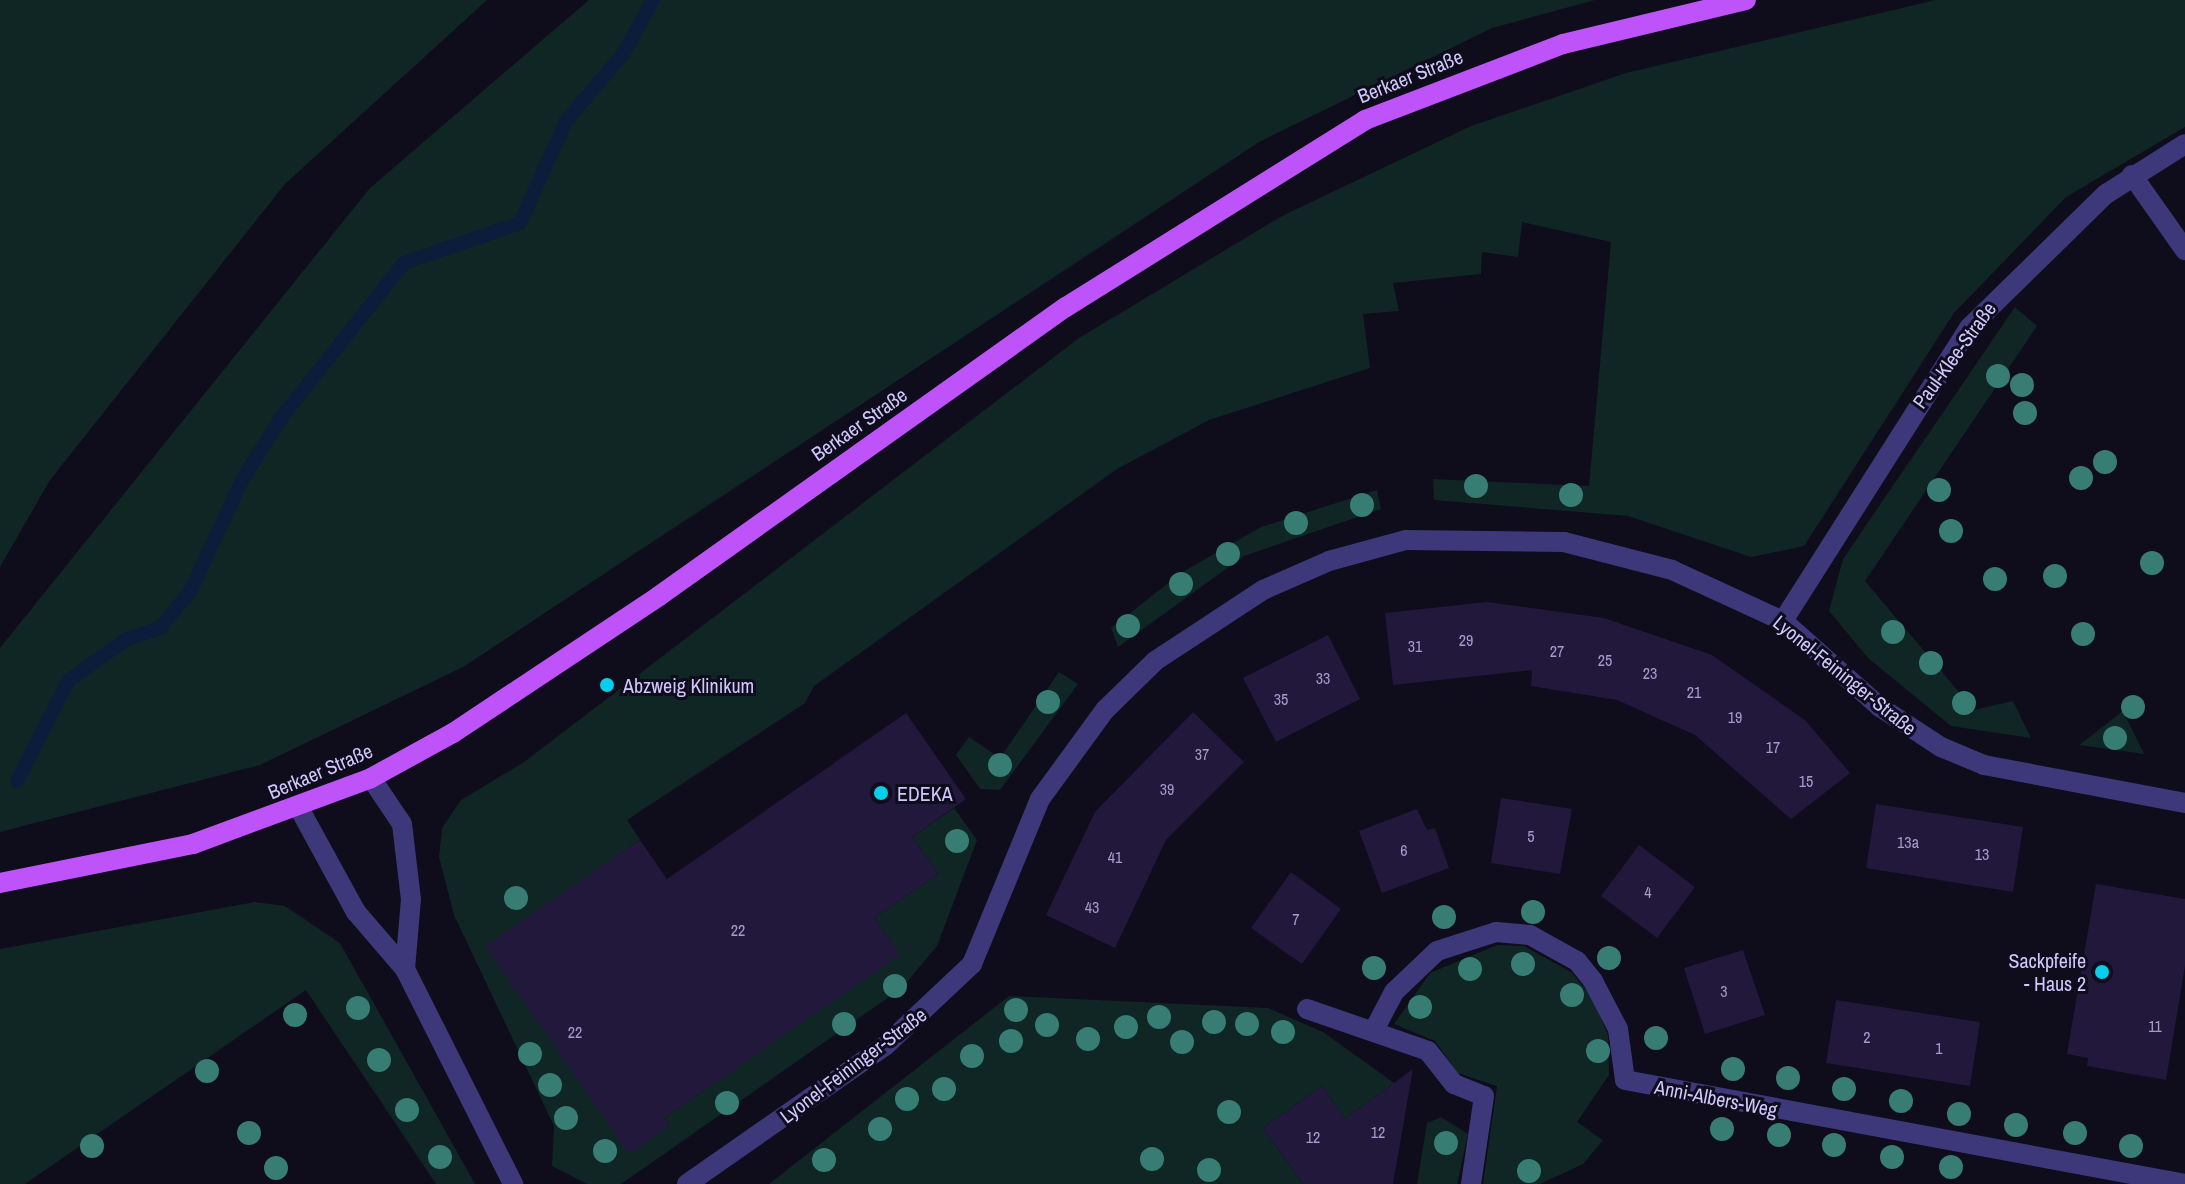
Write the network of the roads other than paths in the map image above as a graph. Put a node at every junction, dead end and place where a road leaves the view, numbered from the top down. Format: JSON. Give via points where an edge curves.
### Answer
{"nodes":[{"id":1,"x":1746,"y":0,"type":"edge"},
{"id":2,"x":2185,"y":144,"type":"edge"},
{"id":3,"x":2132,"y":175,"type":"junction"},
{"id":4,"x":2185,"y":250,"type":"edge"},
{"id":5,"x":1783,"y":621,"type":"junction"},
{"id":6,"x":371,"y":778,"type":"junction"},
{"id":7,"x":2185,"y":803,"type":"edge"},
{"id":8,"x":299,"y":808,"type":"junction"},
{"id":9,"x":0,"y":883,"type":"edge"},
{"id":10,"x":405,"y":969,"type":"junction"},
{"id":11,"x":1307,"y":1009,"type":"dead end"},
{"id":12,"x":1374,"y":1030,"type":"junction"},
{"id":13,"x":513,"y":1184,"type":"edge"},
{"id":14,"x":687,"y":1184,"type":"edge"},
{"id":15,"x":1471,"y":1184,"type":"edge"},
{"id":16,"x":2185,"y":1184,"type":"edge"}],
"edges":[{"from":1,"to":6,"type":"main road","name":"Berkaer Straße","via":[[1563,44],[1365,120],[1066,307],[659,596],[453,733]]},
{"from":2,"to":3,"type":"street","name":"Paul-Klee-Straße"},
{"from":3,"to":4,"type":"street"},
{"from":3,"to":5,"type":"street","name":"Paul-Klee-Straße","via":[[1969,328]]},
{"from":5,"to":7,"type":"street","name":"Lyonel-Feininger-Straße","via":[[1880,707],[1941,747],[1984,765]]},
{"from":5,"to":14,"type":"street","name":"Lyonel-Feininger-Straße","via":[[1724,590],[1613,552],[1481,537],[1406,540],[1329,561],[1263,590],[1155,661],[1065,759],[1020,836],[972,964],[942,997],[885,1046]]},
{"from":6,"to":8,"type":"main road","name":"Berkaer Straße"},
{"from":6,"to":10,"type":"street","via":[[402,824],[411,899]]},
{"from":8,"to":9,"type":"main road","name":"Berkaer Straße","via":[[193,844]]},
{"from":8,"to":10,"type":"street","via":[[340,889]]},
{"from":10,"to":13,"type":"street"},
{"from":11,"to":12,"type":"street"},
{"from":12,"to":15,"type":"street","via":[[1428,1051],[1454,1084],[1484,1096]]},
{"from":12,"to":16,"type":"street","name":"Anni-Albers-Weg","via":[[1394,992],[1437,951],[1496,932],[1530,935],[1577,961],[1601,993],[1618,1029],[1625,1080]]}]}
